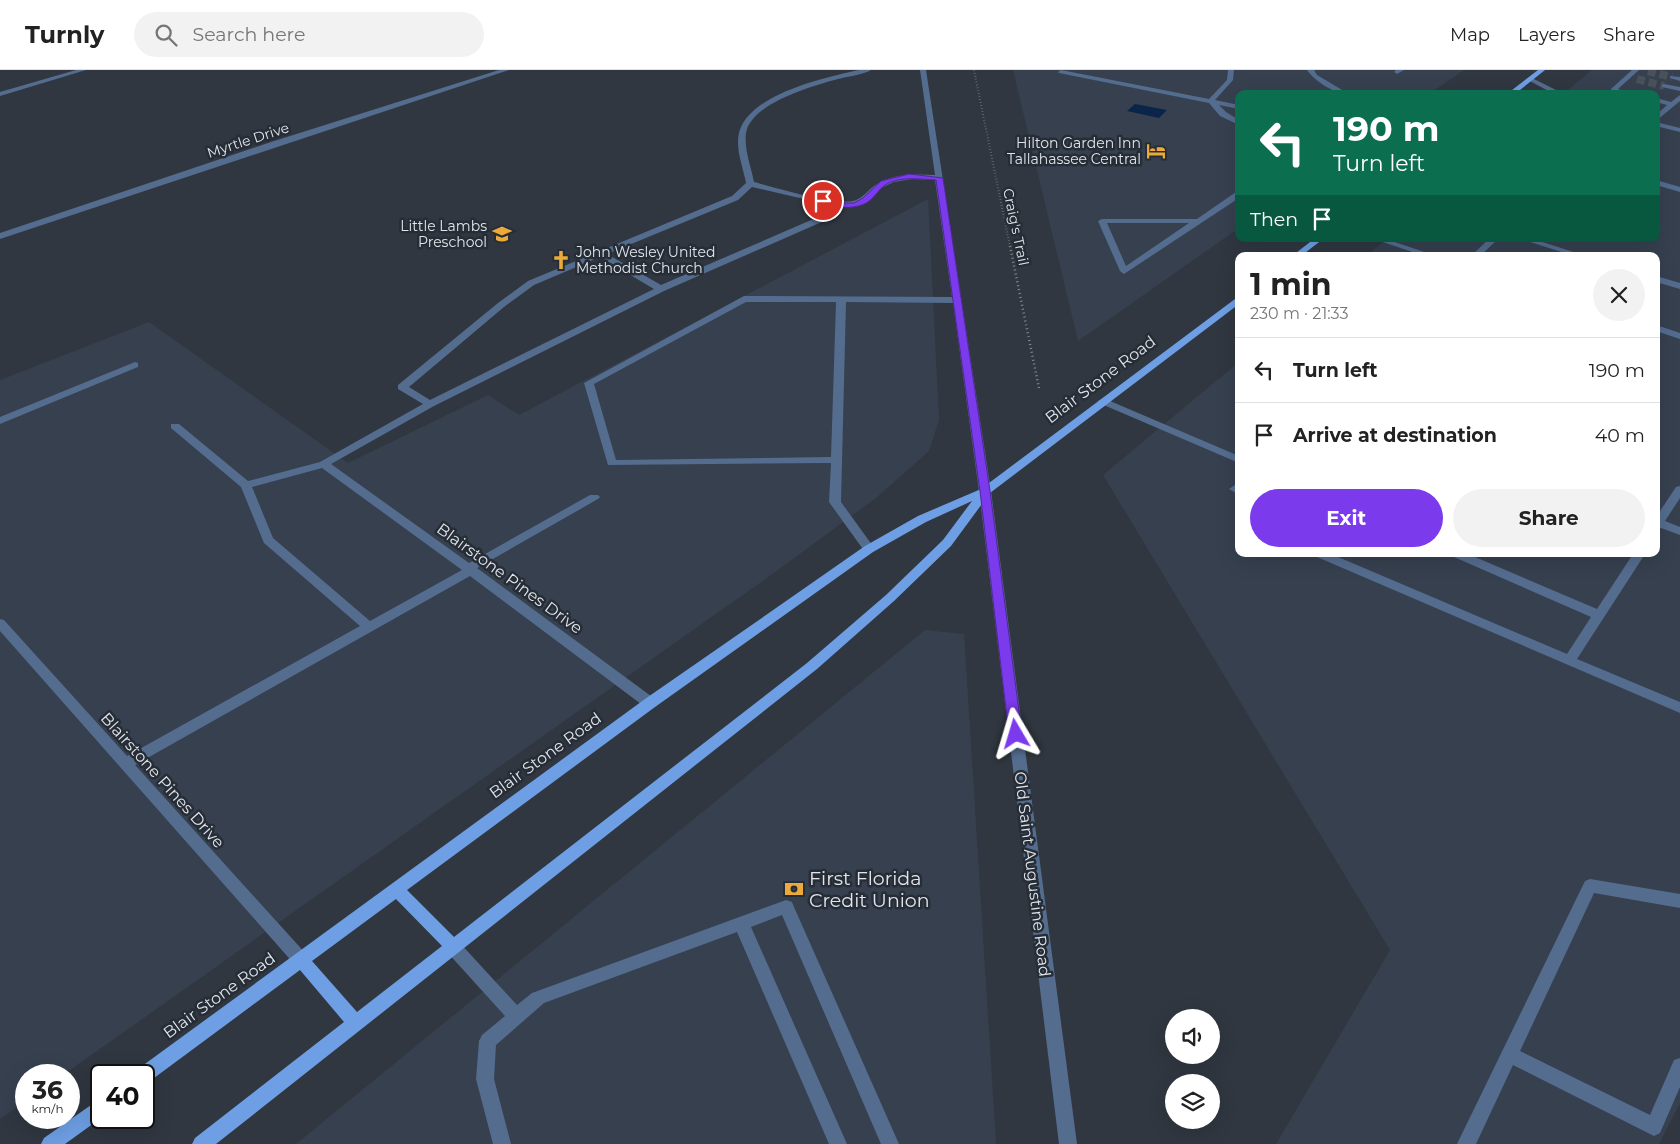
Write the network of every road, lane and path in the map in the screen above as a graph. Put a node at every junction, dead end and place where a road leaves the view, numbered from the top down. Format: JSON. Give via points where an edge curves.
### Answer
{"nodes":[{"id":1,"x":83,"y":70,"type":"edge"},
{"id":2,"x":506,"y":70,"type":"edge"},
{"id":3,"x":868,"y":70,"type":"edge"},
{"id":4,"x":923,"y":70,"type":"edge"},
{"id":5,"x":974,"y":70,"type":"edge"},
{"id":6,"x":1231,"y":70,"type":"edge"},
{"id":7,"x":1310,"y":70,"type":"edge"},
{"id":8,"x":1542,"y":70,"type":"edge"},
{"id":9,"x":1636,"y":70,"type":"edge"},
{"id":10,"x":1061,"y":72,"type":"dead end"},
{"id":11,"x":1628,"y":77,"type":"junction"},
{"id":12,"x":1530,"y":79,"type":"junction"},
{"id":13,"x":1637,"y":79,"type":"tunnel mouth"},
{"id":14,"x":1664,"y":86,"type":"tunnel mouth"},
{"id":15,"x":1680,"y":89,"type":"edge"},
{"id":16,"x":1339,"y":90,"type":"edge"},
{"id":17,"x":1515,"y":90,"type":"edge"},
{"id":18,"x":1552,"y":90,"type":"edge"},
{"id":19,"x":1613,"y":90,"type":"edge"},
{"id":20,"x":0,"y":94,"type":"edge"},
{"id":21,"x":1680,"y":97,"type":"edge"},
{"id":22,"x":1211,"y":101,"type":"junction"},
{"id":23,"x":1660,"y":101,"type":"tunnel mouth"},
{"id":24,"x":1672,"y":104,"type":"junction"},
{"id":25,"x":1235,"y":106,"type":"edge"},
{"id":26,"x":1660,"y":116,"type":"edge"},
{"id":27,"x":1235,"y":121,"type":"edge"},
{"id":28,"x":1660,"y":125,"type":"edge"},
{"id":29,"x":1680,"y":130,"type":"edge"},
{"id":30,"x":939,"y":178,"type":"junction"},
{"id":31,"x":1660,"y":183,"type":"edge"},
{"id":32,"x":750,"y":184,"type":"junction"},
{"id":33,"x":1680,"y":190,"type":"edge"},
{"id":34,"x":1235,"y":197,"type":"edge"},
{"id":35,"x":841,"y":205,"type":"junction"},
{"id":36,"x":1198,"y":221,"type":"junction"},
{"id":37,"x":0,"y":236,"type":"edge"},
{"id":38,"x":1315,"y":242,"type":"edge"},
{"id":39,"x":1388,"y":242,"type":"edge"},
{"id":40,"x":1491,"y":242,"type":"edge"},
{"id":41,"x":1535,"y":242,"type":"edge"},
{"id":42,"x":1301,"y":252,"type":"edge"},
{"id":43,"x":1419,"y":252,"type":"edge"},
{"id":44,"x":1479,"y":252,"type":"edge"},
{"id":45,"x":1569,"y":252,"type":"edge"},
{"id":46,"x":600,"y":254,"type":"junction"},
{"id":47,"x":1660,"y":280,"type":"edge"},
{"id":48,"x":1680,"y":286,"type":"edge"},
{"id":49,"x":661,"y":289,"type":"junction"},
{"id":50,"x":957,"y":300,"type":"junction"},
{"id":51,"x":841,"y":301,"type":"junction"},
{"id":52,"x":1235,"y":302,"type":"edge"},
{"id":53,"x":1660,"y":329,"type":"edge"},
{"id":54,"x":1680,"y":336,"type":"edge"},
{"id":55,"x":136,"y":365,"type":"dead end"},
{"id":56,"x":1039,"y":388,"type":"dead end"},
{"id":57,"x":1103,"y":402,"type":"junction"},
{"id":58,"x":430,"y":404,"type":"junction"},
{"id":59,"x":0,"y":421,"type":"edge"},
{"id":60,"x":175,"y":426,"type":"dead end"},
{"id":61,"x":1235,"y":458,"type":"edge"},
{"id":62,"x":836,"y":460,"type":"junction"},
{"id":63,"x":324,"y":464,"type":"junction"},
{"id":64,"x":246,"y":485,"type":"junction"},
{"id":65,"x":1680,"y":489,"type":"edge"},
{"id":66,"x":985,"y":491,"type":"junction"},
{"id":67,"x":594,"y":497,"type":"dead end"},
{"id":68,"x":1660,"y":519,"type":"edge"},
{"id":69,"x":1660,"y":525,"type":"edge"},
{"id":70,"x":1680,"y":531,"type":"edge"},
{"id":71,"x":869,"y":549,"type":"junction"},
{"id":72,"x":1328,"y":557,"type":"edge"},
{"id":73,"x":1465,"y":557,"type":"edge"},
{"id":74,"x":1636,"y":557,"type":"edge"},
{"id":75,"x":470,"y":569,"type":"junction"},
{"id":76,"x":1600,"y":615,"type":"junction"},
{"id":77,"x":0,"y":623,"type":"edge"},
{"id":78,"x":369,"y":627,"type":"junction"},
{"id":79,"x":1570,"y":660,"type":"junction"},
{"id":80,"x":650,"y":703,"type":"junction"},
{"id":81,"x":1680,"y":708,"type":"edge"},
{"id":82,"x":125,"y":764,"type":"junction"},
{"id":83,"x":397,"y":890,"type":"junction"},
{"id":84,"x":1680,"y":901,"type":"edge"},
{"id":85,"x":742,"y":924,"type":"junction"},
{"id":86,"x":453,"y":947,"type":"junction"},
{"id":87,"x":300,"y":960,"type":"junction"},
{"id":88,"x":516,"y":1016,"type":"junction"},
{"id":89,"x":356,"y":1023,"type":"junction"},
{"id":90,"x":1510,"y":1054,"type":"junction"},
{"id":91,"x":1680,"y":1066,"type":"edge"},
{"id":92,"x":155,"y":1067,"type":"edge"},
{"id":93,"x":90,"y":1115,"type":"edge"},
{"id":94,"x":50,"y":1144,"type":"edge"},
{"id":95,"x":201,"y":1144,"type":"edge"},
{"id":96,"x":502,"y":1144,"type":"edge"},
{"id":97,"x":838,"y":1144,"type":"edge"},
{"id":98,"x":890,"y":1144,"type":"edge"},
{"id":99,"x":1068,"y":1144,"type":"edge"},
{"id":100,"x":1466,"y":1144,"type":"edge"}],
"edges":[{"from":1,"to":20,"type":"street"},
{"from":2,"to":37,"type":"street","name":"Myrtle Drive"},
{"from":3,"to":32,"type":"street","via":[[832,77],[786,94],[758,111],[745,125],[741,147]]},
{"from":4,"to":30,"type":"street","name":"Old Saint Augustine Road"},
{"from":5,"to":56,"type":"path","name":"Craig's Trail"},
{"from":6,"to":22,"type":"street","via":[[1230,80]]},
{"from":7,"to":16,"type":"street"},
{"from":8,"to":12,"type":"main road"},
{"from":9,"to":11,"type":"street"},
{"from":10,"to":22,"type":"street"},
{"from":11,"to":13,"type":"street"},
{"from":11,"to":19,"type":"street"},
{"from":12,"to":17,"type":"main road"},
{"from":12,"to":18,"type":"street"},
{"from":14,"to":15,"type":"street"},
{"from":21,"to":24,"type":"street"},
{"from":22,"to":25,"type":"street"},
{"from":22,"to":27,"type":"street"},
{"from":23,"to":24,"type":"street"},
{"from":24,"to":26,"type":"street"},
{"from":28,"to":29,"type":"street"},
{"from":30,"to":35,"type":"street","via":[[909,176],[896,179],[883,183],[856,205]]},
{"from":30,"to":50,"type":"street","name":"Old Saint Augustine Road"},
{"from":31,"to":33,"type":"street"},
{"from":32,"to":35,"type":"street"},
{"from":32,"to":46,"type":"street","via":[[735,198]]},
{"from":34,"to":36,"type":"street"},
{"from":35,"to":49,"type":"street","via":[[822,219]]},
{"from":36,"to":36,"type":"street","via":[[1179,221],[1102,220],[1124,271]]},
{"from":38,"to":42,"type":"main road"},
{"from":39,"to":43,"type":"street"},
{"from":40,"to":44,"type":"street"},
{"from":41,"to":45,"type":"street"},
{"from":46,"to":49,"type":"street"},
{"from":46,"to":58,"type":"street","via":[[531,283],[402,387]]},
{"from":47,"to":48,"type":"street"},
{"from":49,"to":58,"type":"street"},
{"from":50,"to":51,"type":"street"},
{"from":50,"to":66,"type":"street","name":"Old Saint Augustine Road"},
{"from":51,"to":62,"type":"street"},
{"from":51,"to":62,"type":"street","via":[[744,299],[589,384],[612,463]]},
{"from":52,"to":57,"type":"main road","name":"Blair Stone Road"},
{"from":53,"to":54,"type":"street"},
{"from":55,"to":59,"type":"street"},
{"from":57,"to":61,"type":"street"},
{"from":57,"to":66,"type":"main road","name":"Blair Stone Road"},
{"from":58,"to":63,"type":"street"},
{"from":60,"to":64,"type":"street"},
{"from":62,"to":71,"type":"street","via":[[835,502]]},
{"from":63,"to":64,"type":"street"},
{"from":63,"to":75,"type":"street","name":"Blairstone Pines Drive"},
{"from":64,"to":78,"type":"street","via":[[268,540]]},
{"from":65,"to":68,"type":"street"},
{"from":66,"to":71,"type":"main road","name":"Blair Stone Road","via":[[922,519]]},
{"from":66,"to":86,"type":"main road","name":"Blair Stone Road","via":[[947,543],[812,666]]},
{"from":66,"to":99,"type":"street","name":"Old Saint Augustine Road"},
{"from":67,"to":75,"type":"street"},
{"from":69,"to":70,"type":"street"},
{"from":71,"to":80,"type":"main road","name":"Blair Stone Road"},
{"from":72,"to":79,"type":"street"},
{"from":73,"to":76,"type":"street"},
{"from":74,"to":76,"type":"street"},
{"from":75,"to":78,"type":"street"},
{"from":75,"to":80,"type":"street","name":"Blairstone Pines Drive"},
{"from":76,"to":79,"type":"street"},
{"from":77,"to":82,"type":"street","name":"Blairstone Pines Drive"},
{"from":78,"to":82,"type":"street"},
{"from":79,"to":81,"type":"street"},
{"from":80,"to":83,"type":"main road","name":"Blair Stone Road"},
{"from":82,"to":87,"type":"street","name":"Blairstone Pines Drive"},
{"from":83,"to":86,"type":"main road"},
{"from":83,"to":87,"type":"main road","name":"Blair Stone Road"},
{"from":84,"to":90,"type":"street","via":[[1590,886]]},
{"from":85,"to":88,"type":"street","via":[[538,998]]},
{"from":85,"to":97,"type":"street"},
{"from":85,"to":98,"type":"street","via":[[786,907]]},
{"from":86,"to":88,"type":"street"},
{"from":86,"to":89,"type":"main road","name":"Blair Stone Road"},
{"from":87,"to":89,"type":"main road"},
{"from":87,"to":92,"type":"main road","name":"Blair Stone Road"},
{"from":88,"to":96,"type":"street","via":[[488,1041],[485,1079]]},
{"from":89,"to":95,"type":"main road","name":"Blair Stone Road"},
{"from":90,"to":91,"type":"street","via":[[1654,1127]]},
{"from":90,"to":100,"type":"street"},
{"from":93,"to":94,"type":"main road"}]}
